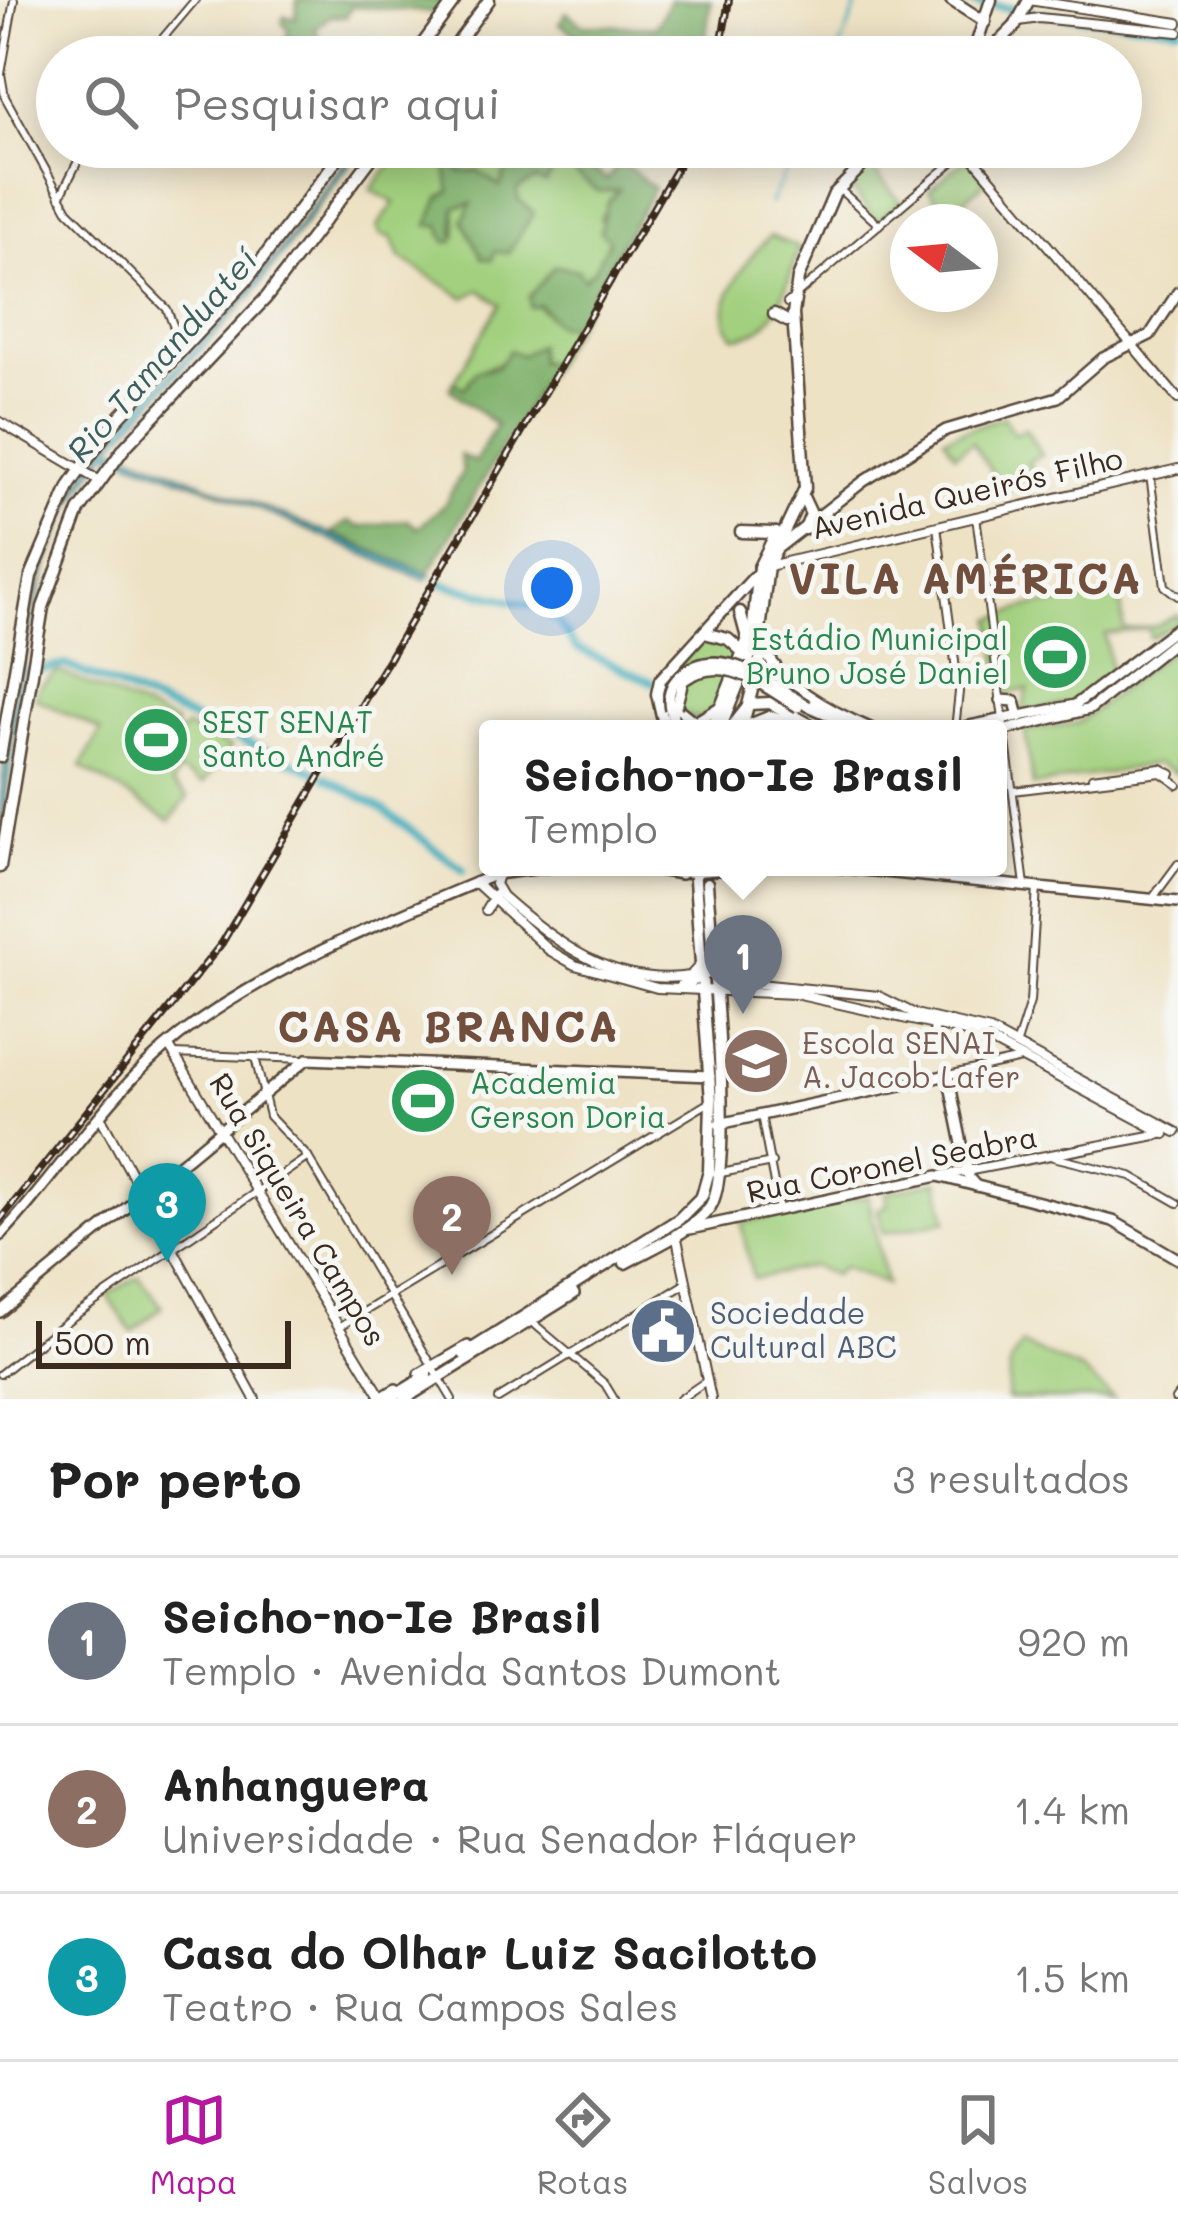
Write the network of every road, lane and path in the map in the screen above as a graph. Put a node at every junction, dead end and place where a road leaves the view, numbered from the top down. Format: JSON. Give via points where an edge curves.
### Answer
{"nodes":[{"id":1,"x":14,"y":0,"type":"edge"},
{"id":2,"x":195,"y":0,"type":"edge"},
{"id":3,"x":455,"y":0,"type":"edge"},
{"id":4,"x":489,"y":0,"type":"edge"},
{"id":5,"x":951,"y":0,"type":"edge"},
{"id":6,"x":991,"y":0,"type":"edge"},
{"id":7,"x":1029,"y":0,"type":"edge"},
{"id":8,"x":1018,"y":22,"type":"junction"},
{"id":9,"x":984,"y":25,"type":"junction"},
{"id":10,"x":1178,"y":27,"type":"edge"},
{"id":11,"x":165,"y":36,"type":"edge"},
{"id":12,"x":430,"y":36,"type":"edge"},
{"id":13,"x":462,"y":36,"type":"edge"},
{"id":14,"x":980,"y":36,"type":"edge"},
{"id":15,"x":987,"y":36,"type":"edge"},
{"id":16,"x":1006,"y":36,"type":"edge"},
{"id":17,"x":36,"y":151,"type":"edge"},
{"id":18,"x":45,"y":168,"type":"edge"},
{"id":19,"x":74,"y":168,"type":"edge"},
{"id":20,"x":330,"y":168,"type":"edge"},
{"id":21,"x":364,"y":168,"type":"edge"},
{"id":22,"x":852,"y":168,"type":"edge"},
{"id":23,"x":857,"y":168,"type":"edge"},
{"id":24,"x":943,"y":168,"type":"edge"},
{"id":25,"x":981,"y":168,"type":"edge"},
{"id":26,"x":838,"y":185,"type":"junction"},
{"id":27,"x":60,"y":196,"type":"junction"},
{"id":28,"x":876,"y":227,"type":"junction"},
{"id":29,"x":1178,"y":292,"type":"edge"},
{"id":30,"x":791,"y":300,"type":"junction"},
{"id":31,"x":774,"y":314,"type":"dead end"},
{"id":32,"x":787,"y":321,"type":"junction"},
{"id":33,"x":1132,"y":344,"type":"junction"},
{"id":34,"x":193,"y":357,"type":"junction"},
{"id":35,"x":1178,"y":399,"type":"edge"},
{"id":36,"x":0,"y":425,"type":"edge"},
{"id":37,"x":1178,"y":469,"type":"edge"},
{"id":38,"x":87,"y":474,"type":"junction"},
{"id":39,"x":1150,"y":476,"type":"junction"},
{"id":40,"x":800,"y":498,"type":"junction"},
{"id":41,"x":816,"y":515,"type":"junction"},
{"id":42,"x":976,"y":517,"type":"junction"},
{"id":43,"x":937,"y":526,"type":"junction"},
{"id":44,"x":806,"y":529,"type":"joint"},
{"id":45,"x":741,"y":532,"type":"dead end"},
{"id":46,"x":776,"y":533,"type":"junction"},
{"id":47,"x":774,"y":551,"type":"junction"},
{"id":48,"x":783,"y":562,"type":"junction"},
{"id":49,"x":763,"y":569,"type":"junction"},
{"id":50,"x":1178,"y":596,"type":"edge"},
{"id":51,"x":737,"y":598,"type":"junction"},
{"id":52,"x":740,"y":612,"type":"junction"},
{"id":53,"x":759,"y":612,"type":"junction"},
{"id":54,"x":1178,"y":628,"type":"edge"},
{"id":55,"x":704,"y":633,"type":"junction"},
{"id":56,"x":1178,"y":639,"type":"edge"},
{"id":57,"x":764,"y":643,"type":"junction"},
{"id":58,"x":746,"y":650,"type":"junction"},
{"id":59,"x":759,"y":676,"type":"junction"},
{"id":60,"x":1001,"y":700,"type":"junction"},
{"id":61,"x":722,"y":703,"type":"junction"},
{"id":62,"x":750,"y":704,"type":"junction"},
{"id":63,"x":959,"y":705,"type":"junction"},
{"id":64,"x":807,"y":708,"type":"junction"},
{"id":65,"x":672,"y":710,"type":"junction"},
{"id":66,"x":948,"y":711,"type":"dead end"},
{"id":67,"x":1019,"y":717,"type":"junction"},
{"id":68,"x":663,"y":720,"type":"edge"},
{"id":69,"x":674,"y":720,"type":"edge"},
{"id":70,"x":690,"y":720,"type":"edge"},
{"id":71,"x":701,"y":720,"type":"edge"},
{"id":72,"x":718,"y":720,"type":"edge"},
{"id":73,"x":719,"y":720,"type":"edge"},
{"id":74,"x":741,"y":720,"type":"edge"},
{"id":75,"x":758,"y":720,"type":"edge"},
{"id":76,"x":788,"y":720,"type":"edge"},
{"id":77,"x":802,"y":720,"type":"edge"},
{"id":78,"x":828,"y":720,"type":"edge"},
{"id":79,"x":842,"y":720,"type":"edge"},
{"id":80,"x":851,"y":720,"type":"edge"},
{"id":81,"x":956,"y":720,"type":"edge"},
{"id":82,"x":1003,"y":720,"type":"edge"},
{"id":83,"x":1007,"y":724,"type":"edge"},
{"id":84,"x":1007,"y":725,"type":"edge"},
{"id":85,"x":1007,"y":752,"type":"edge"},
{"id":86,"x":0,"y":757,"type":"edge"},
{"id":87,"x":1178,"y":782,"type":"edge"},
{"id":88,"x":1013,"y":791,"type":"junction"},
{"id":89,"x":1178,"y":864,"type":"edge"},
{"id":90,"x":0,"y":867,"type":"edge"},
{"id":91,"x":491,"y":876,"type":"edge"},
{"id":92,"x":497,"y":876,"type":"edge"},
{"id":93,"x":700,"y":876,"type":"edge"},
{"id":94,"x":978,"y":876,"type":"edge"},
{"id":95,"x":475,"y":882,"type":"junction"},
{"id":96,"x":1031,"y":886,"type":"junction"},
{"id":97,"x":1153,"y":899,"type":"junction"},
{"id":98,"x":498,"y":900,"type":"junction"},
{"id":99,"x":1178,"y":902,"type":"edge"},
{"id":100,"x":487,"y":912,"type":"dead end"},
{"id":101,"x":707,"y":969,"type":"junction"},
{"id":102,"x":696,"y":990,"type":"junction"},
{"id":103,"x":873,"y":996,"type":"junction"},
{"id":104,"x":894,"y":997,"type":"junction"},
{"id":105,"x":871,"y":1010,"type":"junction"},
{"id":106,"x":886,"y":1013,"type":"junction"},
{"id":107,"x":935,"y":1025,"type":"junction"},
{"id":108,"x":933,"y":1040,"type":"dead end"},
{"id":109,"x":1017,"y":1043,"type":"junction"},
{"id":110,"x":172,"y":1050,"type":"junction"},
{"id":111,"x":1034,"y":1056,"type":"junction"},
{"id":112,"x":255,"y":1057,"type":"junction"},
{"id":113,"x":307,"y":1060,"type":"junction"},
{"id":114,"x":948,"y":1075,"type":"junction"},
{"id":115,"x":714,"y":1078,"type":"junction"},
{"id":116,"x":262,"y":1099,"type":"junction"},
{"id":117,"x":711,"y":1104,"type":"junction"},
{"id":118,"x":761,"y":1115,"type":"junction"},
{"id":119,"x":100,"y":1116,"type":"junction"},
{"id":120,"x":715,"y":1125,"type":"junction"},
{"id":121,"x":221,"y":1132,"type":"junction"},
{"id":122,"x":1173,"y":1132,"type":"edge"},
{"id":123,"x":1059,"y":1151,"type":"junction"},
{"id":124,"x":1041,"y":1154,"type":"junction"},
{"id":125,"x":308,"y":1157,"type":"junction"},
{"id":126,"x":1066,"y":1160,"type":"junction"},
{"id":127,"x":772,"y":1163,"type":"junction"},
{"id":128,"x":969,"y":1179,"type":"junction"},
{"id":129,"x":711,"y":1180,"type":"junction"},
{"id":130,"x":257,"y":1192,"type":"junction"},
{"id":131,"x":144,"y":1195,"type":"junction"},
{"id":132,"x":1178,"y":1203,"type":"edge"},
{"id":133,"x":783,"y":1208,"type":"junction"},
{"id":134,"x":698,"y":1219,"type":"junction"},
{"id":135,"x":677,"y":1228,"type":"junction"},
{"id":136,"x":0,"y":1235,"type":"edge"},
{"id":137,"x":173,"y":1249,"type":"junction"},
{"id":138,"x":1178,"y":1259,"type":"edge"},
{"id":139,"x":687,"y":1283,"type":"junction"},
{"id":140,"x":574,"y":1294,"type":"junction"},
{"id":141,"x":390,"y":1295,"type":"junction"},
{"id":142,"x":0,"y":1312,"type":"edge"},
{"id":143,"x":532,"y":1322,"type":"junction"},
{"id":144,"x":339,"y":1327,"type":"junction"},
{"id":145,"x":571,"y":1355,"type":"junction"},
{"id":146,"x":463,"y":1356,"type":"junction"},
{"id":147,"x":0,"y":1374,"type":"edge"},
{"id":148,"x":432,"y":1375,"type":"junction"},
{"id":149,"x":707,"y":1381,"type":"junction"},
{"id":150,"x":255,"y":1399,"type":"edge"},
{"id":151,"x":389,"y":1399,"type":"edge"},
{"id":152,"x":452,"y":1399,"type":"edge"},
{"id":153,"x":498,"y":1399,"type":"edge"},
{"id":154,"x":614,"y":1399,"type":"edge"},
{"id":155,"x":680,"y":1399,"type":"edge"},
{"id":156,"x":711,"y":1399,"type":"edge"}],
"edges":[{"from":1,"to":17,"type":"street","via":[[2,87]]},
{"from":2,"to":11,"type":"street"},
{"from":3,"to":12,"type":"highway"},
{"from":4,"to":13,"type":"highway"},
{"from":5,"to":9,"type":"highway"},
{"from":6,"to":9,"type":"highway"},
{"from":7,"to":8,"type":"highway"},
{"from":7,"to":10,"type":"main road"},
{"from":8,"to":10,"type":"main road"},
{"from":8,"to":16,"type":"highway"},
{"from":9,"to":14,"type":"highway"},
{"from":9,"to":15,"type":"highway"},
{"from":18,"to":27,"type":"street"},
{"from":19,"to":27,"type":"street"},
{"from":20,"to":34,"type":"highway"},
{"from":21,"to":34,"type":"highway","via":[[266,298]]},
{"from":22,"to":26,"type":"highway"},
{"from":23,"to":26,"type":"highway"},
{"from":24,"to":28,"type":"street"},
{"from":25,"to":33,"type":"main road"},
{"from":26,"to":28,"type":"street"},
{"from":26,"to":30,"type":"highway","via":[[799,256]]},
{"from":27,"to":34,"type":"street","via":[[80,226],[163,304]]},
{"from":28,"to":30,"type":"street"},
{"from":29,"to":33,"type":"main road","via":[[1153,333]]},
{"from":30,"to":32,"type":"highway"},
{"from":30,"to":40,"type":"highway","via":[[806,474]]},
{"from":31,"to":32,"type":"highway"},
{"from":32,"to":40,"type":"highway"},
{"from":33,"to":35,"type":"main road"},
{"from":33,"to":41,"type":"main road","via":[[1102,358],[1055,399],[946,430]]},
{"from":34,"to":38,"type":"highway"},
{"from":34,"to":38,"type":"highway","via":[[122,451]]},
{"from":36,"to":38,"type":"main road"},
{"from":37,"to":39,"type":"main road","name":"Avenida Queirós Filho"},
{"from":38,"to":86,"type":"highway","via":[[31,576]]},
{"from":38,"to":90,"type":"highway","via":[[56,563]]},
{"from":39,"to":42,"type":"main road","name":"Avenida Queirós Filho"},
{"from":39,"to":50,"type":"street","via":[[1166,586]]},
{"from":40,"to":41,"type":"highway"},
{"from":40,"to":46,"type":"highway"},
{"from":40,"to":47,"type":"highway"},
{"from":41,"to":44,"type":"highway"},
{"from":42,"to":43,"type":"main road","name":"Avenida Queirós Filho"},
{"from":42,"to":60,"type":"street"},
{"from":43,"to":48,"type":"main road","name":"Avenida Queirós Filho"},
{"from":43,"to":63,"type":"street"},
{"from":44,"to":47,"type":"main road"},
{"from":45,"to":46,"type":"highway"},
{"from":46,"to":49,"type":"highway"},
{"from":47,"to":48,"type":"highway"},
{"from":47,"to":49,"type":"highway"},
{"from":48,"to":49,"type":"main road","name":"Avenida Queirós Filho"},
{"from":49,"to":51,"type":"highway"},
{"from":49,"to":53,"type":"highway"},
{"from":51,"to":52,"type":"highway"},
{"from":51,"to":55,"type":"highway"},
{"from":52,"to":53,"type":"highway"},
{"from":52,"to":58,"type":"highway"},
{"from":53,"to":57,"type":"highway"},
{"from":53,"to":58,"type":"highway"},
{"from":54,"to":67,"type":"main road","via":[[1093,696]]},
{"from":55,"to":58,"type":"highway"},
{"from":55,"to":68,"type":"highway","via":[[658,684]]},
{"from":56,"to":84,"type":"main road","via":[[1090,709]]},
{"from":57,"to":59,"type":"highway"},
{"from":57,"to":80,"type":"highway","via":[[771,668]]},
{"from":58,"to":59,"type":"highway"},
{"from":58,"to":61,"type":"highway"},
{"from":58,"to":73,"type":"highway"},
{"from":59,"to":62,"type":"highway"},
{"from":60,"to":67,"type":"main road","via":[[1015,701]]},
{"from":60,"to":82,"type":"street"},
{"from":61,"to":71,"type":"main road"},
{"from":61,"to":72,"type":"highway"},
{"from":62,"to":74,"type":"highway"},
{"from":62,"to":77,"type":"highway","via":[[770,703]]},
{"from":63,"to":66,"type":"street"},
{"from":63,"to":81,"type":"street"},
{"from":64,"to":65,"type":"main road","bridge":true,"via":[[740,667],[715,661],[678,676],[669,692]]},
{"from":64,"to":78,"type":"main road"},
{"from":64,"to":79,"type":"main road"},
{"from":65,"to":69,"type":"highway"},
{"from":65,"to":70,"type":"main road"},
{"from":67,"to":83,"type":"main road"},
{"from":75,"to":76,"type":"main road"},
{"from":85,"to":88,"type":"street"},
{"from":87,"to":88,"type":"street","via":[[1161,772]]},
{"from":88,"to":96,"type":"street"},
{"from":89,"to":97,"type":"street"},
{"from":91,"to":95,"type":"main road"},
{"from":92,"to":98,"type":"main road"},
{"from":93,"to":101,"type":"highway"},
{"from":94,"to":96,"type":"main road"},
{"from":95,"to":98,"type":"main road"},
{"from":95,"to":110,"type":"main road","via":[[339,950]]},
{"from":96,"to":97,"type":"main road"},
{"from":96,"to":109,"type":"street","via":[[1030,1002]]},
{"from":97,"to":99,"type":"main road"},
{"from":98,"to":100,"type":"main road"},
{"from":98,"to":102,"type":"main road","via":[[570,963]]},
{"from":101,"to":102,"type":"highway"},
{"from":101,"to":102,"type":"highway"},
{"from":101,"to":103,"type":"main road","via":[[729,980]]},
{"from":102,"to":105,"type":"main road","via":[[784,992]]},
{"from":102,"to":115,"type":"highway","via":[[712,1034]]},
{"from":103,"to":104,"type":"main road"},
{"from":103,"to":105,"type":"main road"},
{"from":104,"to":106,"type":"main road"},
{"from":104,"to":109,"type":"main road","via":[[902,1008]]},
{"from":105,"to":106,"type":"main road"},
{"from":106,"to":107,"type":"main road"},
{"from":107,"to":108,"type":"main road"},
{"from":107,"to":111,"type":"main road"},
{"from":109,"to":111,"type":"main road"},
{"from":110,"to":112,"type":"street"},
{"from":110,"to":119,"type":"main road"},
{"from":110,"to":121,"type":"main road","name":"Rua Siqueira Campos"},
{"from":111,"to":114,"type":"street"},
{"from":111,"to":122,"type":"main road"},
{"from":112,"to":113,"type":"street"},
{"from":112,"to":116,"type":"street"},
{"from":113,"to":115,"type":"main road"},
{"from":113,"to":116,"type":"main road"},
{"from":114,"to":118,"type":"main road"},
{"from":114,"to":128,"type":"main road"},
{"from":115,"to":117,"type":"highway"},
{"from":116,"to":121,"type":"main road"},
{"from":116,"to":125,"type":"street","via":[[281,1133]]},
{"from":117,"to":120,"type":"highway"},
{"from":117,"to":141,"type":"street"},
{"from":118,"to":120,"type":"main road"},
{"from":118,"to":127,"type":"street"},
{"from":119,"to":131,"type":"main road"},
{"from":119,"to":136,"type":"main road"},
{"from":120,"to":129,"type":"highway"},
{"from":121,"to":130,"type":"main road","name":"Rua Siqueira Campos"},
{"from":121,"to":131,"type":"main road"},
{"from":122,"to":123,"type":"main road"},
{"from":123,"to":124,"type":"main road"},
{"from":123,"to":126,"type":"street"},
{"from":124,"to":126,"type":"street","name":"Rua Coronel Seabra"},
{"from":124,"to":128,"type":"main road","name":"Rua Coronel Seabra"},
{"from":125,"to":130,"type":"street"},
{"from":125,"to":141,"type":"street"},
{"from":126,"to":132,"type":"street","name":"Rua Coronel Seabra","via":[[1131,1176]]},
{"from":127,"to":129,"type":"street"},
{"from":127,"to":133,"type":"street"},
{"from":128,"to":133,"type":"main road","name":"Rua Coronel Seabra","via":[[938,1176]]},
{"from":128,"to":138,"type":"main road","via":[[1113,1221]]},
{"from":129,"to":134,"type":"highway"},
{"from":129,"to":135,"type":"highway"},
{"from":130,"to":137,"type":"street"},
{"from":130,"to":144,"type":"main road","name":"Rua Siqueira Campos"},
{"from":131,"to":137,"type":"main road"},
{"from":131,"to":142,"type":"main road"},
{"from":133,"to":134,"type":"main road","name":"Rua Coronel Seabra"},
{"from":134,"to":135,"type":"highway"},
{"from":134,"to":135,"type":"main road","name":"Rua Coronel Seabra"},
{"from":135,"to":139,"type":"main road"},
{"from":135,"to":140,"type":"highway"},
{"from":135,"to":146,"type":"highway"},
{"from":137,"to":147,"type":"street"},
{"from":137,"to":150,"type":"main road"},
{"from":139,"to":145,"type":"street"},
{"from":139,"to":149,"type":"main road"},
{"from":140,"to":143,"type":"main road"},
{"from":140,"to":146,"type":"highway"},
{"from":141,"to":144,"type":"street"},
{"from":141,"to":148,"type":"street"},
{"from":143,"to":145,"type":"street"},
{"from":143,"to":146,"type":"main road"},
{"from":144,"to":151,"type":"main road","name":"Rua Siqueira Campos"},
{"from":145,"to":153,"type":"street"},
{"from":145,"to":154,"type":"street"},
{"from":146,"to":148,"type":"main road"},
{"from":148,"to":151,"type":"highway"},
{"from":148,"to":152,"type":"street"},
{"from":149,"to":155,"type":"street"},
{"from":149,"to":156,"type":"main road"}]}
